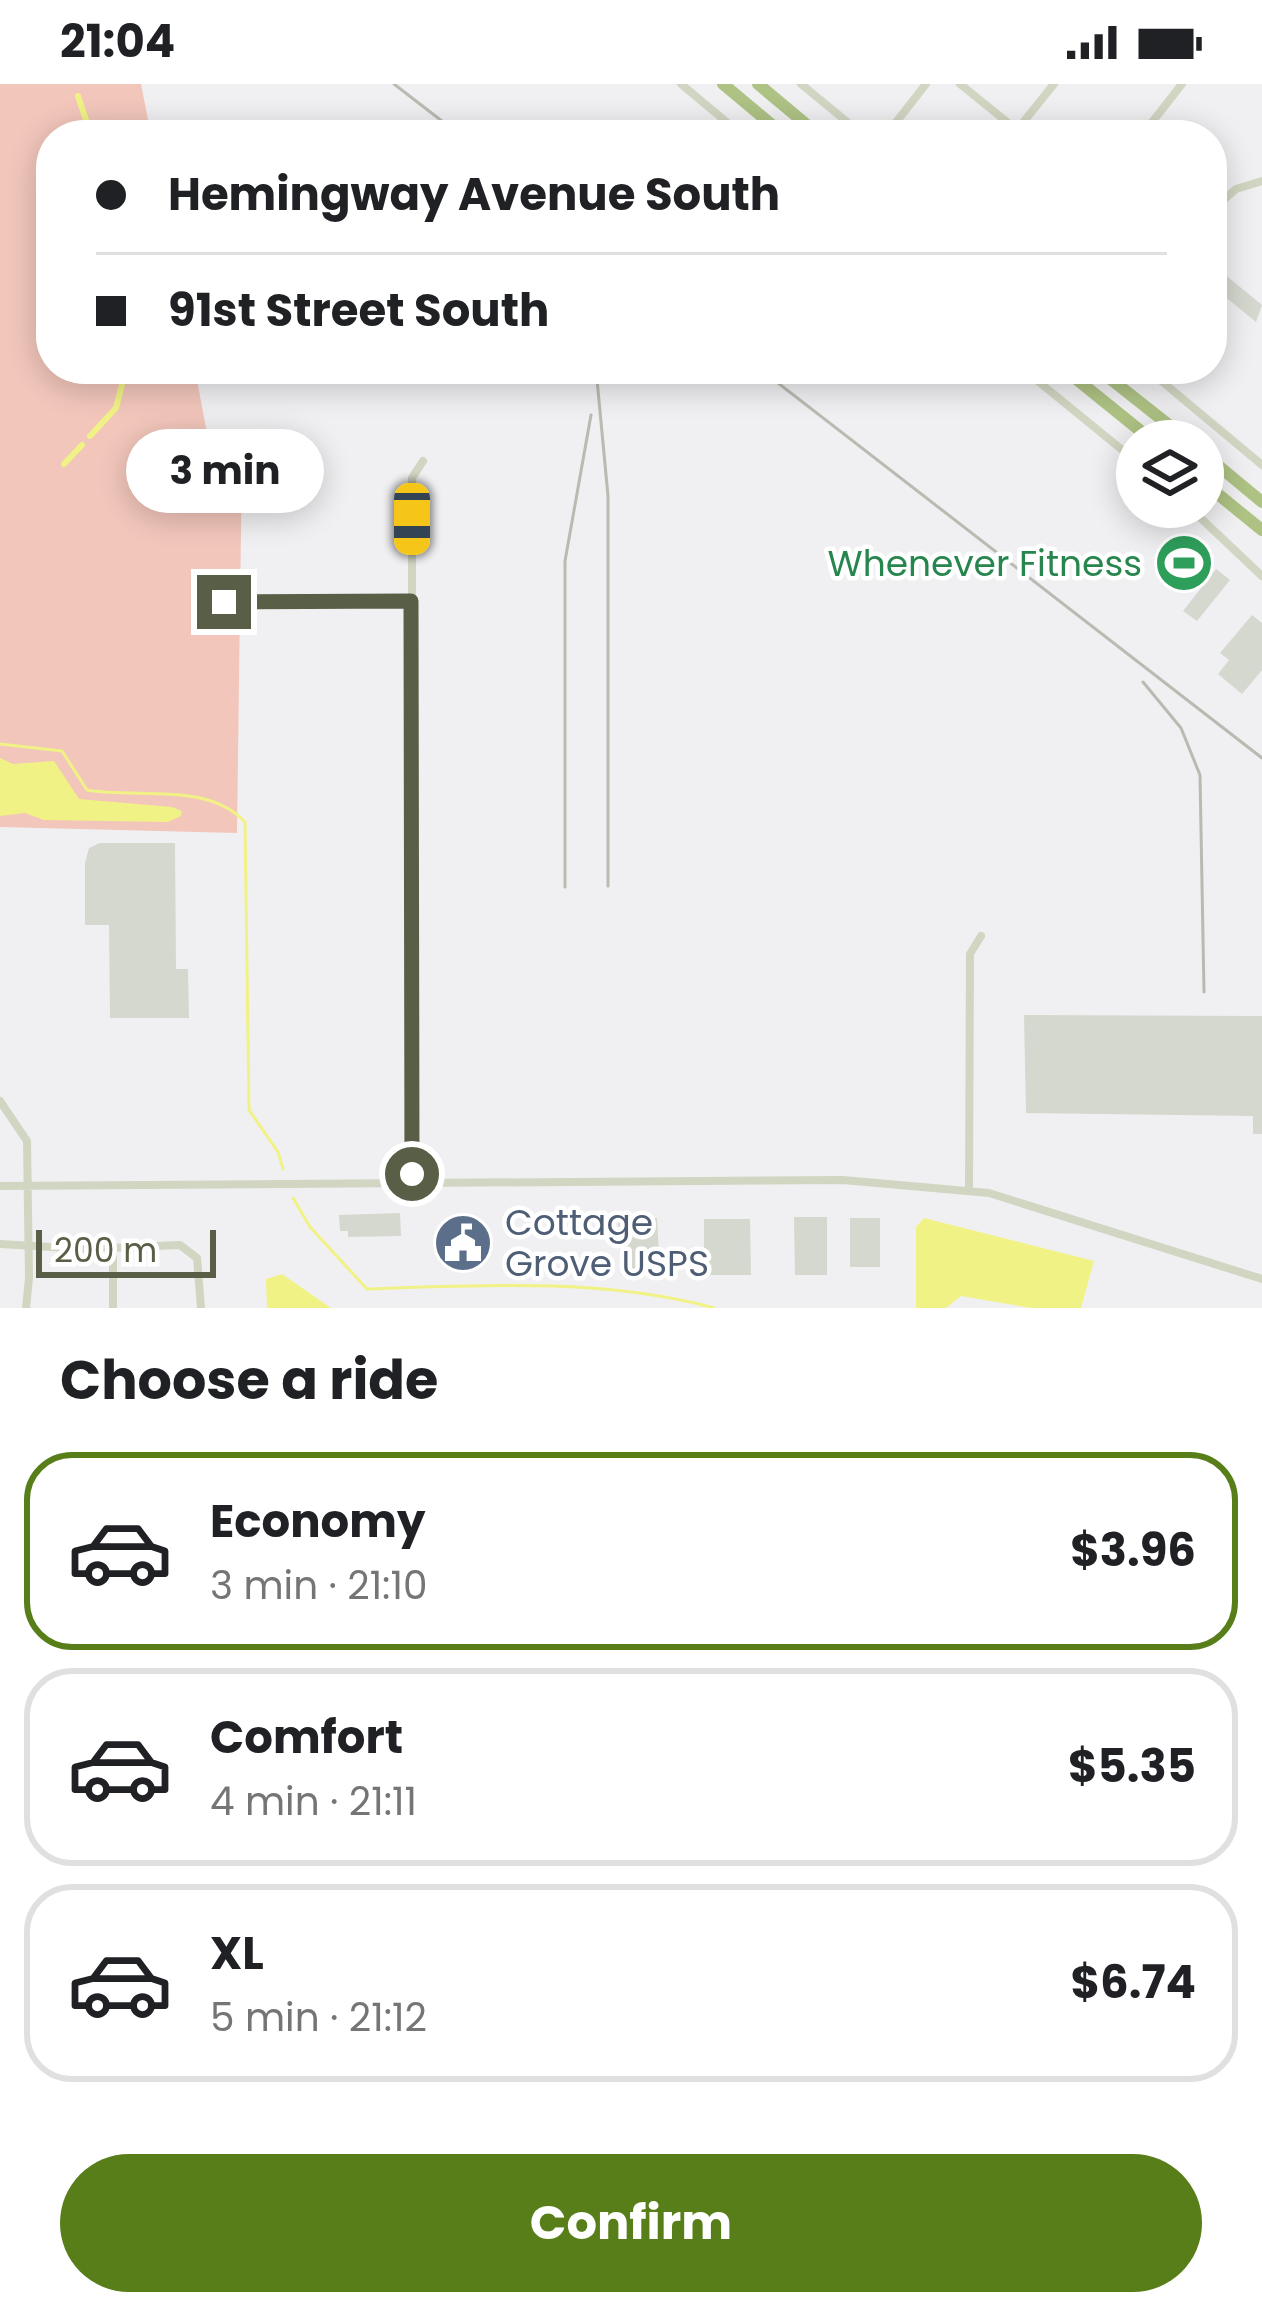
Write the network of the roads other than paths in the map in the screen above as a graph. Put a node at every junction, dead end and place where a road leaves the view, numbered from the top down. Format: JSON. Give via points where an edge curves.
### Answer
{"nodes":[{"id":1,"x":681,"y":84,"type":"edge"},
{"id":2,"x":723,"y":84,"type":"edge"},
{"id":3,"x":758,"y":84,"type":"edge"},
{"id":4,"x":802,"y":84,"type":"edge"},
{"id":5,"x":926,"y":84,"type":"edge"},
{"id":6,"x":960,"y":84,"type":"edge"},
{"id":7,"x":1054,"y":84,"type":"edge"},
{"id":8,"x":1182,"y":84,"type":"edge"},
{"id":9,"x":724,"y":120,"type":"edge"},
{"id":10,"x":766,"y":120,"type":"edge"},
{"id":11,"x":801,"y":120,"type":"edge"},
{"id":12,"x":845,"y":120,"type":"edge"},
{"id":13,"x":898,"y":120,"type":"edge"},
{"id":14,"x":1004,"y":120,"type":"edge"},
{"id":15,"x":1029,"y":120,"type":"edge"},
{"id":16,"x":1154,"y":120,"type":"edge"},
{"id":17,"x":1262,"y":181,"type":"edge"},
{"id":18,"x":1227,"y":197,"type":"edge"},
{"id":19,"x":1041,"y":384,"type":"edge"},
{"id":20,"x":1083,"y":384,"type":"edge"},
{"id":21,"x":1117,"y":384,"type":"edge"},
{"id":22,"x":1165,"y":384,"type":"edge"},
{"id":23,"x":1127,"y":420,"type":"edge"},
{"id":24,"x":1162,"y":420,"type":"edge"},
{"id":25,"x":1116,"y":445,"type":"edge"},
{"id":26,"x":423,"y":461,"type":"dead end"},
{"id":27,"x":1262,"y":465,"type":"edge"},
{"id":28,"x":1224,"y":470,"type":"edge"},
{"id":29,"x":1224,"y":500,"type":"edge"},
{"id":30,"x":1262,"y":502,"type":"edge"},
{"id":31,"x":1211,"y":528,"type":"edge"},
{"id":32,"x":1262,"y":533,"type":"edge"},
{"id":33,"x":1262,"y":576,"type":"edge"},
{"id":34,"x":411,"y":601,"type":"junction"},
{"id":35,"x":224,"y":602,"type":"dead end"},
{"id":36,"x":981,"y":936,"type":"dead end"},
{"id":37,"x":0,"y":1101,"type":"edge"},
{"id":38,"x":412,"y":1184,"type":"junction"},
{"id":39,"x":0,"y":1186,"type":"edge"},
{"id":40,"x":28,"y":1186,"type":"junction"},
{"id":41,"x":969,"y":1189,"type":"junction"},
{"id":42,"x":0,"y":1244,"type":"edge"},
{"id":43,"x":113,"y":1246,"type":"junction"},
{"id":44,"x":28,"y":1247,"type":"junction"},
{"id":45,"x":1262,"y":1279,"type":"edge"},
{"id":46,"x":26,"y":1308,"type":"edge"},
{"id":47,"x":113,"y":1308,"type":"edge"},
{"id":48,"x":201,"y":1308,"type":"edge"}],
"edges":[{"from":1,"to":9,"type":"street"},
{"from":2,"to":10,"type":"highway"},
{"from":3,"to":11,"type":"highway"},
{"from":4,"to":12,"type":"street"},
{"from":5,"to":13,"type":"street"},
{"from":6,"to":14,"type":"street"},
{"from":7,"to":15,"type":"street"},
{"from":8,"to":16,"type":"street"},
{"from":17,"to":18,"type":"street"},
{"from":19,"to":25,"type":"street"},
{"from":20,"to":23,"type":"highway"},
{"from":21,"to":24,"type":"highway"},
{"from":22,"to":27,"type":"street"},
{"from":26,"to":34,"type":"street","via":[[412,478]]},
{"from":28,"to":30,"type":"highway"},
{"from":29,"to":32,"type":"highway"},
{"from":31,"to":33,"type":"street"},
{"from":34,"to":35,"type":"street"},
{"from":34,"to":38,"type":"street"},
{"from":36,"to":41,"type":"street","via":[[970,954]]},
{"from":37,"to":40,"type":"street","via":[[24,1132]]},
{"from":38,"to":40,"type":"street"},
{"from":38,"to":41,"type":"street","via":[[844,1180]]},
{"from":39,"to":40,"type":"street"},
{"from":40,"to":44,"type":"street"},
{"from":41,"to":45,"type":"street"},
{"from":42,"to":44,"type":"street"},
{"from":43,"to":44,"type":"street"},
{"from":43,"to":47,"type":"street"},
{"from":43,"to":48,"type":"street","via":[[180,1245],[197,1258]]},
{"from":44,"to":46,"type":"street"}]}
